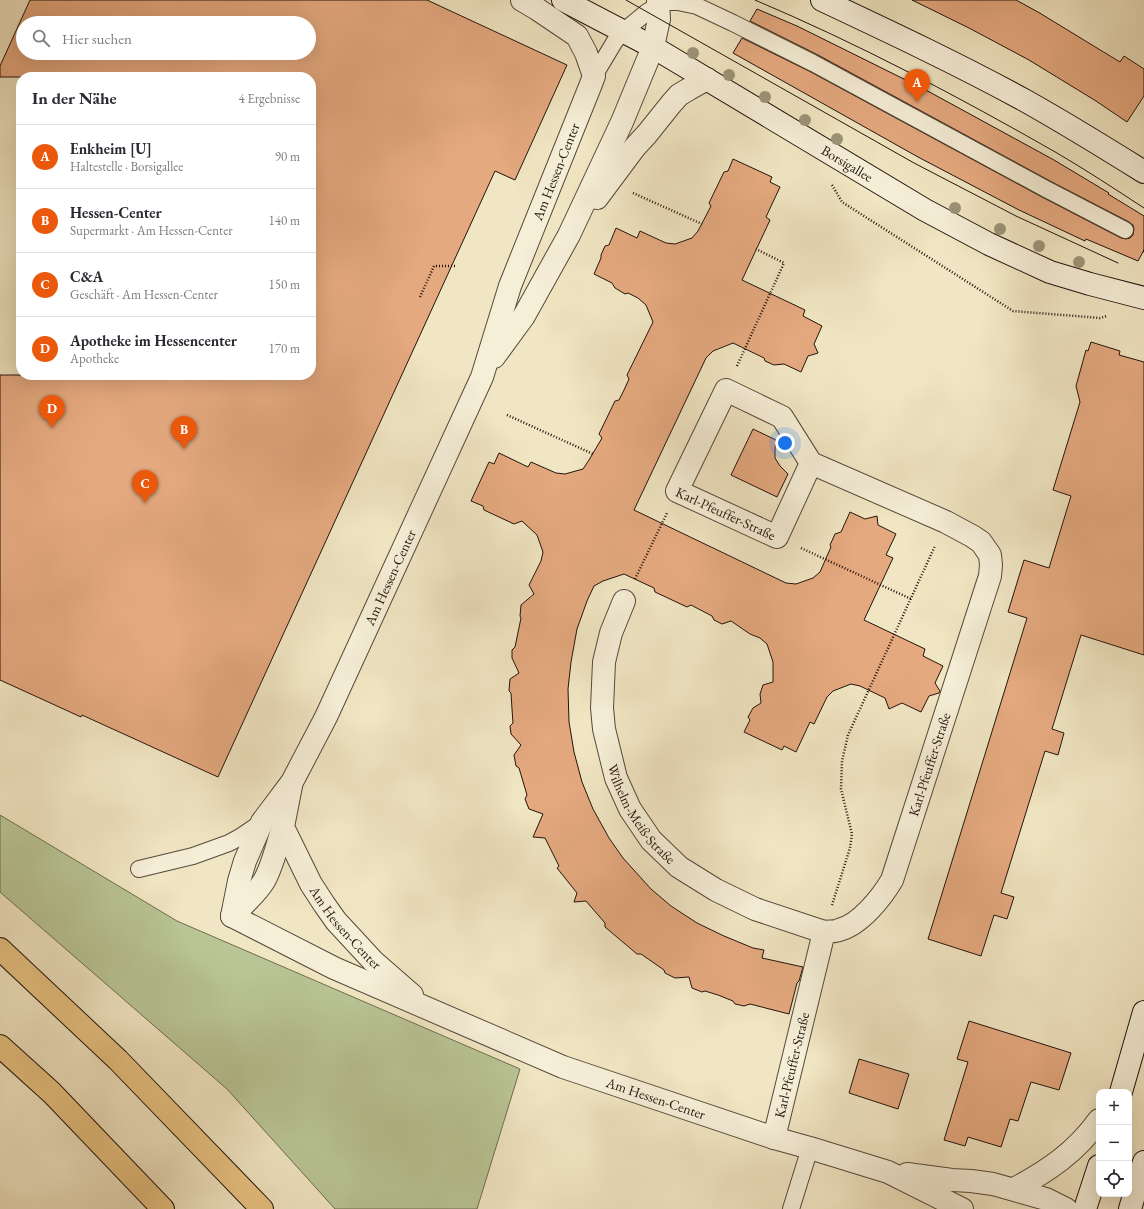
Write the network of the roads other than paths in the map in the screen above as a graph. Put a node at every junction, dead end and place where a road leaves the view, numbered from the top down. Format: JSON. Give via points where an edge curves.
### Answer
{"nodes":[{"id":1,"x":522,"y":0,"type":"edge"},
{"id":2,"x":563,"y":0,"type":"edge"},
{"id":3,"x":822,"y":0,"type":"edge"},
{"id":4,"x":658,"y":2,"type":"edge"},
{"id":5,"x":624,"y":31,"type":"junction"},
{"id":6,"x":653,"y":47,"type":"junction"},
{"id":7,"x":594,"y":76,"type":"junction"},
{"id":8,"x":707,"y":79,"type":"junction"},
{"id":9,"x":1144,"y":172,"type":"edge"},
{"id":10,"x":1125,"y":230,"type":"dead end"},
{"id":11,"x":569,"y":235,"type":"junction"},
{"id":12,"x":1144,"y":298,"type":"edge"},
{"id":13,"x":483,"y":371,"type":"junction"},
{"id":14,"x":811,"y":463,"type":"junction"},
{"id":15,"x":624,"y":601,"type":"road end"},
{"id":16,"x":292,"y":782,"type":"junction"},
{"id":17,"x":262,"y":822,"type":"junction"},
{"id":18,"x":283,"y":827,"type":"junction"},
{"id":19,"x":140,"y":869,"type":"dead end"},
{"id":20,"x":232,"y":916,"type":"junction"},
{"id":21,"x":824,"y":932,"type":"junction"},
{"id":22,"x":0,"y":949,"type":"edge"},
{"id":23,"x":430,"y":1010,"type":"junction"},
{"id":24,"x":1144,"y":1012,"type":"edge"},
{"id":25,"x":0,"y":1046,"type":"edge"},
{"id":26,"x":1121,"y":1089,"type":"edge"},
{"id":27,"x":1096,"y":1124,"type":"edge"},
{"id":28,"x":774,"y":1138,"type":"junction"},
{"id":29,"x":810,"y":1148,"type":"junction"},
{"id":30,"x":1144,"y":1162,"type":"edge"},
{"id":31,"x":888,"y":1172,"type":"junction"},
{"id":32,"x":1096,"y":1175,"type":"edge"},
{"id":33,"x":1014,"y":1189,"type":"junction"},
{"id":34,"x":162,"y":1209,"type":"edge"},
{"id":35,"x":262,"y":1209,"type":"edge"},
{"id":36,"x":791,"y":1209,"type":"edge"},
{"id":37,"x":962,"y":1209,"type":"edge"},
{"id":38,"x":1066,"y":1209,"type":"edge"},
{"id":39,"x":1085,"y":1209,"type":"edge"},
{"id":40,"x":1130,"y":1209,"type":"edge"}],
"edges":[{"from":1,"to":7,"type":"street","via":[[577,36],[586,52]]},
{"from":2,"to":5,"type":"street","name":"Borsigallee"},
{"from":3,"to":9,"type":"street","via":[[930,51],[1023,100]]},
{"from":4,"to":5,"type":"lane"},
{"from":4,"to":6,"type":"street","name":"Am Hessen-Center","via":[[659,19]]},
{"from":4,"to":10,"type":"lane","via":[[688,3],[733,23]]},
{"from":5,"to":6,"type":"street","name":"Borsigallee"},
{"from":5,"to":7,"type":"lane"},
{"from":6,"to":8,"type":"street","name":"Borsigallee"},
{"from":6,"to":11,"type":"street","name":"Am Hessen-Center","via":[[622,122]]},
{"from":7,"to":13,"type":"street","name":"Am Hessen-Center","via":[[510,286]]},
{"from":8,"to":11,"type":"street","name":"Am Hessen-Center","via":[[679,95],[671,104]]},
{"from":8,"to":12,"type":"street","name":"Borsigallee","via":[[925,210],[989,244],[1050,272]]},
{"from":11,"to":13,"type":"street","name":"Am Hessen-Center","via":[[524,316]]},
{"from":13,"to":16,"type":"street","name":"Am Hessen-Center","via":[[326,717]]},
{"from":14,"to":14,"type":"street","name":"Karl-Pfeuffer-Straße","via":[[777,537],[677,492],[726,390],[782,417]]},
{"from":14,"to":21,"type":"street","name":"Karl-Pfeuffer-Straße","via":[[946,522],[972,536],[981,542],[990,555],[991,565],[990,576],[892,880],[877,902],[855,922],[840,930]]},
{"from":15,"to":21,"type":"street","name":"Wilhelm-Meiß-Straße","via":[[611,633],[604,662],[602,708],[604,729],[616,778],[630,810],[651,840],[679,867],[716,890],[755,909]]},
{"from":16,"to":17,"type":"street","name":"Am Hessen-Center"},
{"from":16,"to":18,"type":"street","name":"Am Hessen-Center"},
{"from":17,"to":19,"type":"lane","via":[[229,843],[193,856]]},
{"from":17,"to":20,"type":"street","name":"Am Hessen-Center","via":[[245,861]]},
{"from":18,"to":20,"type":"street","name":"Am Hessen-Center","via":[[263,882]]},
{"from":18,"to":23,"type":"street","name":"Am Hessen-Center","via":[[312,884],[336,921],[372,961]]},
{"from":20,"to":23,"type":"street","name":"Am Hessen-Center","via":[[334,968]]},
{"from":21,"to":28,"type":"street","name":"Karl-Pfeuffer-Straße"},
{"from":22,"to":35,"type":"highway","via":[[118,1060]]},
{"from":23,"to":28,"type":"street","name":"Am Hessen-Center","via":[[563,1067]]},
{"from":24,"to":26,"type":"street"},
{"from":25,"to":34,"type":"highway","via":[[52,1094]]},
{"from":27,"to":33,"type":"street","via":[[1069,1154]]},
{"from":28,"to":29,"type":"street","name":"Am Hessen-Center"},
{"from":29,"to":31,"type":"street","name":"Am Hessen-Center"},
{"from":29,"to":36,"type":"lane"},
{"from":30,"to":40,"type":"street"},
{"from":31,"to":33,"type":"street","name":"Am Hessen-Center","via":[[994,1184]]},
{"from":31,"to":37,"type":"street","name":"Am Hessen-Center"},
{"from":32,"to":39,"type":"street"},
{"from":33,"to":38,"type":"street","name":"Am Hessen-Center","via":[[1046,1198]]}]}
